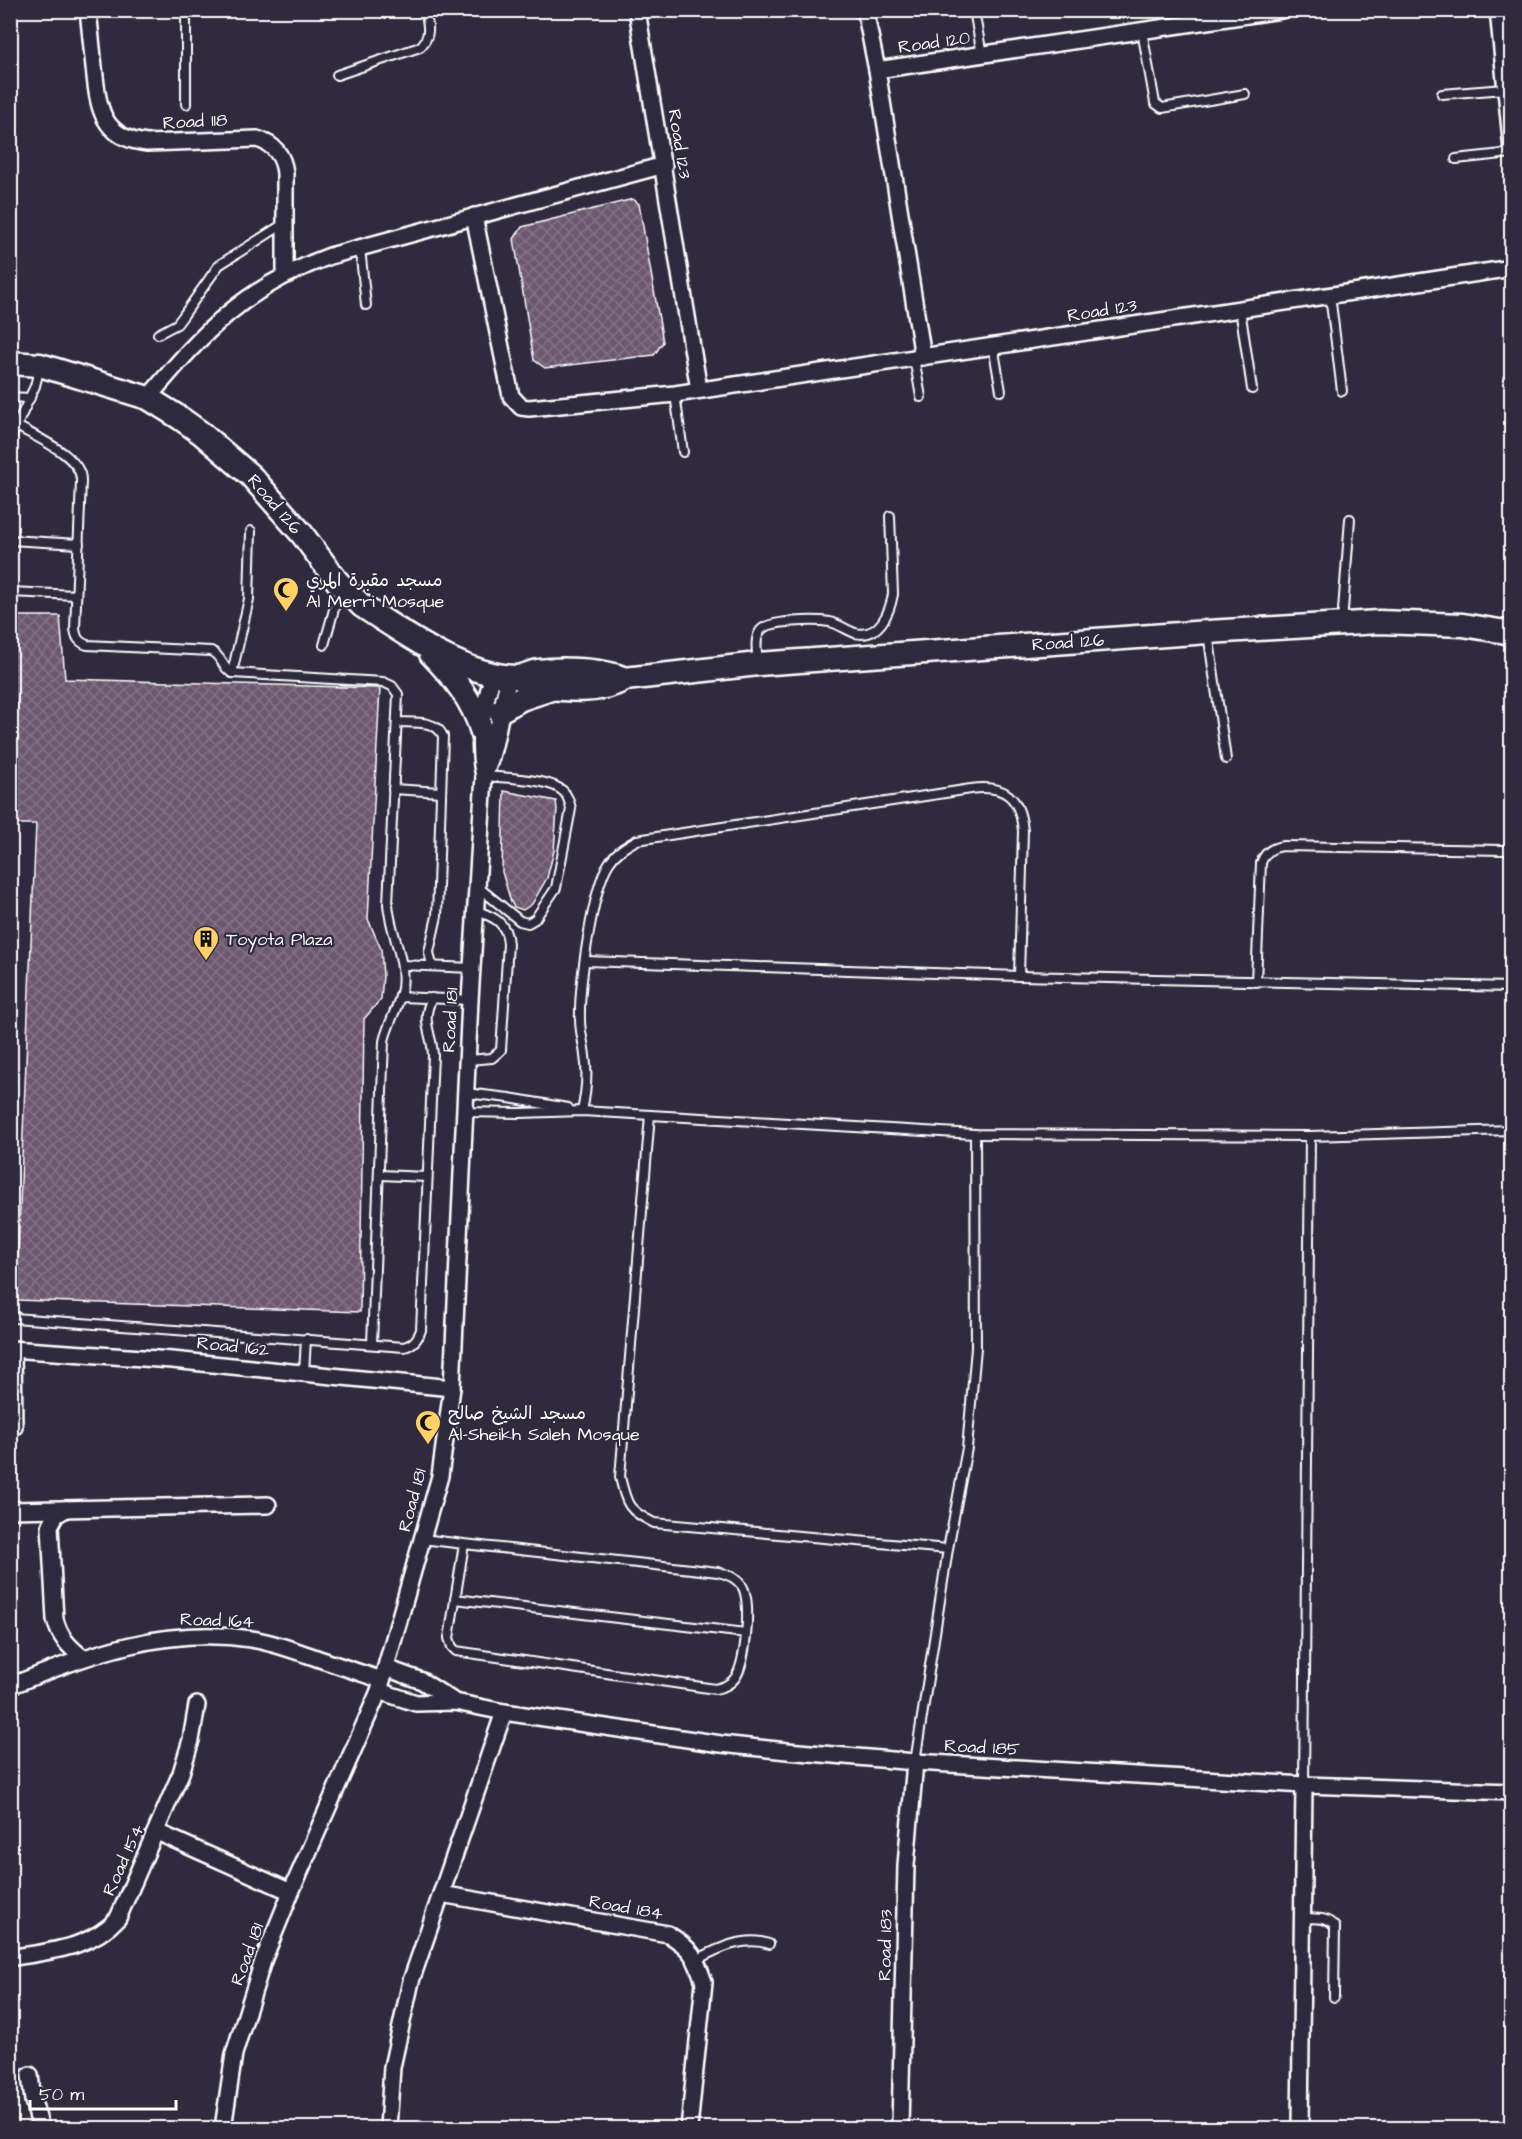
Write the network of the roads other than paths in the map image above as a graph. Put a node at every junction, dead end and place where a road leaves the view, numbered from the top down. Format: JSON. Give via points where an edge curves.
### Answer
{"nodes":[{"id":1,"x":88,"y":10,"type":"edge"},
{"id":2,"x":186,"y":10,"type":"edge"},
{"id":3,"x":425,"y":10,"type":"edge"},
{"id":4,"x":638,"y":10,"type":"edge"},
{"id":5,"x":865,"y":10,"type":"edge"},
{"id":6,"x":974,"y":10,"type":"edge"},
{"id":7,"x":1281,"y":10,"type":"edge"},
{"id":8,"x":1498,"y":10,"type":"edge"},
{"id":9,"x":1233,"y":14,"type":"edge"},
{"id":10,"x":1142,"y":31,"type":"junction"},
{"id":11,"x":982,"y":55,"type":"junction"},
{"id":12,"x":877,"y":70,"type":"junction"},
{"id":13,"x":337,"y":75,"type":"dead end"},
{"id":14,"x":1505,"y":89,"type":"junction"},
{"id":15,"x":1245,"y":94,"type":"dead end"},
{"id":16,"x":1442,"y":94,"type":"dead end"},
{"id":17,"x":186,"y":104,"type":"dead end"},
{"id":18,"x":1512,"y":152,"type":"edge"},
{"id":19,"x":1456,"y":159,"type":"dead end"},
{"id":20,"x":664,"y":165,"type":"junction"},
{"id":21,"x":474,"y":216,"type":"junction"},
{"id":22,"x":285,"y":223,"type":"junction"},
{"id":23,"x":360,"y":248,"type":"junction"},
{"id":24,"x":1512,"y":268,"type":"edge"},
{"id":25,"x":285,"y":274,"type":"junction"},
{"id":26,"x":1330,"y":295,"type":"junction"},
{"id":27,"x":366,"y":305,"type":"dead end"},
{"id":28,"x":1240,"y":309,"type":"junction"},
{"id":29,"x":158,"y":334,"type":"dead end"},
{"id":30,"x":993,"y":346,"type":"junction"},
{"id":31,"x":919,"y":358,"type":"junction"},
{"id":32,"x":10,"y":363,"type":"edge"},
{"id":33,"x":40,"y":364,"type":"junction"},
{"id":34,"x":1252,"y":389,"type":"dead end"},
{"id":35,"x":699,"y":390,"type":"junction"},
{"id":36,"x":1000,"y":391,"type":"dead end"},
{"id":37,"x":1342,"y":391,"type":"dead end"},
{"id":38,"x":675,"y":394,"type":"junction"},
{"id":39,"x":10,"y":397,"type":"edge"},
{"id":40,"x":921,"y":397,"type":"dead end"},
{"id":41,"x":30,"y":398,"type":"junction"},
{"id":42,"x":148,"y":398,"type":"junction"},
{"id":43,"x":17,"y":426,"type":"junction"},
{"id":44,"x":10,"y":440,"type":"edge"},
{"id":45,"x":683,"y":452,"type":"dead end"},
{"id":46,"x":890,"y":516,"type":"dead end"},
{"id":47,"x":1350,"y":519,"type":"dead end"},
{"id":48,"x":251,"y":531,"type":"dead end"},
{"id":49,"x":10,"y":540,"type":"edge"},
{"id":50,"x":79,"y":544,"type":"junction"},
{"id":51,"x":341,"y":586,"type":"junction"},
{"id":52,"x":10,"y":592,"type":"edge"},
{"id":53,"x":76,"y":595,"type":"junction"},
{"id":54,"x":1342,"y":624,"type":"junction"},
{"id":55,"x":1511,"y":631,"type":"edge"},
{"id":56,"x":1208,"y":632,"type":"junction"},
{"id":57,"x":421,"y":644,"type":"junction"},
{"id":58,"x":324,"y":645,"type":"dead end"},
{"id":59,"x":758,"y":664,"type":"junction"},
{"id":60,"x":232,"y":673,"type":"junction"},
{"id":61,"x":508,"y":676,"type":"junction"},
{"id":62,"x":625,"y":679,"type":"junction"},
{"id":63,"x":553,"y":688,"type":"junction"},
{"id":64,"x":500,"y":711,"type":"junction"},
{"id":65,"x":396,"y":722,"type":"junction"},
{"id":66,"x":482,"y":732,"type":"junction"},
{"id":67,"x":1226,"y":759,"type":"dead end"},
{"id":68,"x":484,"y":776,"type":"junction"},
{"id":69,"x":393,"y":789,"type":"junction"},
{"id":70,"x":441,"y":792,"type":"junction"},
{"id":71,"x":1504,"y":850,"type":"dead end"},
{"id":72,"x":476,"y":886,"type":"junction"},
{"id":73,"x":475,"y":910,"type":"junction"},
{"id":74,"x":586,"y":961,"type":"junction"},
{"id":75,"x":402,"y":965,"type":"junction"},
{"id":76,"x":432,"y":966,"type":"junction"},
{"id":77,"x":472,"y":968,"type":"junction"},
{"id":78,"x":1018,"y":976,"type":"junction"},
{"id":79,"x":1256,"y":982,"type":"junction"},
{"id":80,"x":1512,"y":987,"type":"edge"},
{"id":81,"x":400,"y":997,"type":"junction"},
{"id":82,"x":432,"y":998,"type":"junction"},
{"id":83,"x":470,"y":1000,"type":"junction"},
{"id":84,"x":468,"y":1060,"type":"junction"},
{"id":85,"x":466,"y":1093,"type":"junction"},
{"id":86,"x":582,"y":1111,"type":"junction"},
{"id":87,"x":465,"y":1112,"type":"junction"},
{"id":88,"x":650,"y":1114,"type":"junction"},
{"id":89,"x":1512,"y":1130,"type":"edge"},
{"id":90,"x":975,"y":1134,"type":"junction"},
{"id":91,"x":1310,"y":1136,"type":"junction"},
{"id":92,"x":380,"y":1174,"type":"junction"},
{"id":93,"x":428,"y":1177,"type":"junction"},
{"id":94,"x":10,"y":1316,"type":"edge"},
{"id":95,"x":306,"y":1340,"type":"junction"},
{"id":96,"x":372,"y":1344,"type":"junction"},
{"id":97,"x":12,"y":1349,"type":"edge"},
{"id":98,"x":304,"y":1373,"type":"junction"},
{"id":99,"x":452,"y":1388,"type":"junction"},
{"id":100,"x":14,"y":1427,"type":"dead end"},
{"id":101,"x":268,"y":1505,"type":"dead end"},
{"id":102,"x":66,"y":1509,"type":"junction"},
{"id":103,"x":10,"y":1510,"type":"edge"},
{"id":104,"x":422,"y":1539,"type":"junction"},
{"id":105,"x":464,"y":1544,"type":"junction"},
{"id":106,"x":948,"y":1549,"type":"junction"},
{"id":107,"x":454,"y":1599,"type":"junction"},
{"id":108,"x":746,"y":1633,"type":"junction"},
{"id":109,"x":82,"y":1657,"type":"junction"},
{"id":110,"x":382,"y":1680,"type":"junction"},
{"id":111,"x":10,"y":1686,"type":"edge"},
{"id":112,"x":454,"y":1702,"type":"junction"},
{"id":113,"x":197,"y":1705,"type":"dead end"},
{"id":114,"x":504,"y":1712,"type":"junction"},
{"id":115,"x":915,"y":1762,"type":"junction"},
{"id":116,"x":1304,"y":1785,"type":"junction"},
{"id":117,"x":1512,"y":1792,"type":"edge"},
{"id":118,"x":157,"y":1832,"type":"junction"},
{"id":119,"x":291,"y":1892,"type":"junction"},
{"id":120,"x":441,"y":1894,"type":"junction"},
{"id":121,"x":1303,"y":1918,"type":"junction"},
{"id":122,"x":769,"y":1944,"type":"dead end"},
{"id":123,"x":10,"y":1958,"type":"edge"},
{"id":124,"x":696,"y":1960,"type":"junction"},
{"id":125,"x":1334,"y":1997,"type":"dead end"},
{"id":126,"x":30,"y":2075,"type":"dead end"},
{"id":127,"x":41,"y":2128,"type":"edge"},
{"id":128,"x":223,"y":2128,"type":"edge"},
{"id":129,"x":388,"y":2128,"type":"edge"},
{"id":130,"x":689,"y":2128,"type":"edge"},
{"id":131,"x":900,"y":2128,"type":"edge"},
{"id":132,"x":1300,"y":2128,"type":"edge"}],
"edges":[{"from":1,"to":22,"type":"street","name":"Road 118","via":[[99,105],[113,129],[128,139],[147,143],[264,141],[277,151],[284,165]]},
{"from":2,"to":17,"type":"lane"},
{"from":3,"to":13,"type":"lane","via":[[429,31],[425,43]]},
{"from":4,"to":20,"type":"street","name":"Road 123"},
{"from":5,"to":12,"type":"street","name":"Road 120"},
{"from":6,"to":11,"type":"lane"},
{"from":7,"to":9,"type":"street","name":"Road 120"},
{"from":8,"to":14,"type":"street"},
{"from":9,"to":10,"type":"street","name":"Road 120"},
{"from":10,"to":11,"type":"street","name":"Road 120"},
{"from":10,"to":15,"type":"lane","via":[[1157,105],[1162,108]]},
{"from":11,"to":12,"type":"street","name":"Road 120"},
{"from":12,"to":31,"type":"street","name":"Road 120"},
{"from":14,"to":16,"type":"lane"},
{"from":14,"to":18,"type":"street"},
{"from":18,"to":19,"type":"lane"},
{"from":20,"to":21,"type":"street"},
{"from":20,"to":35,"type":"street","name":"Road 123"},
{"from":21,"to":23,"type":"street"},
{"from":21,"to":38,"type":"street","name":"Road 123","via":[[511,396],[521,407]]},
{"from":22,"to":25,"type":"street","name":"Road 118"},
{"from":22,"to":29,"type":"lane","via":[[219,265],[177,324]]},
{"from":23,"to":25,"type":"street"},
{"from":23,"to":27,"type":"lane"},
{"from":24,"to":26,"type":"street","name":"Road 123"},
{"from":25,"to":42,"type":"street","via":[[225,315]]},
{"from":26,"to":28,"type":"street","name":"Road 123"},
{"from":26,"to":37,"type":"lane"},
{"from":28,"to":30,"type":"street","name":"Road 123"},
{"from":28,"to":34,"type":"lane"},
{"from":30,"to":31,"type":"street","name":"Road 123"},
{"from":30,"to":36,"type":"lane"},
{"from":31,"to":35,"type":"street","name":"Road 123"},
{"from":31,"to":40,"type":"lane"},
{"from":32,"to":33,"type":"street","name":"Road 126"},
{"from":33,"to":41,"type":"lane"},
{"from":33,"to":42,"type":"street","name":"Road 126"},
{"from":35,"to":38,"type":"street","name":"Road 123"},
{"from":38,"to":45,"type":"lane"},
{"from":39,"to":41,"type":"lane"},
{"from":41,"to":43,"type":"lane"},
{"from":42,"to":51,"type":"street","name":"Road 126","via":[[201,433],[251,476]]},
{"from":43,"to":44,"type":"lane"},
{"from":43,"to":50,"type":"lane","via":[[69,457],[80,470]]},
{"from":46,"to":59,"type":"lane","via":[[893,594],[881,625],[860,634],[827,622],[770,624],[758,636]]},
{"from":47,"to":54,"type":"lane"},
{"from":48,"to":60,"type":"lane","via":[[249,599]]},
{"from":49,"to":50,"type":"lane"},
{"from":50,"to":53,"type":"lane"},
{"from":51,"to":57,"type":"street","name":"Road 126","via":[[362,606]]},
{"from":51,"to":58,"type":"lane"},
{"from":52,"to":53,"type":"lane"},
{"from":53,"to":60,"type":"lane","via":[[75,629],[82,643],[212,651]]},
{"from":54,"to":55,"type":"street","name":"Road 126","via":[[1463,625]]},
{"from":54,"to":56,"type":"street","name":"Road 126"},
{"from":56,"to":59,"type":"street","name":"Road 126"},
{"from":56,"to":67,"type":"lane"},
{"from":57,"to":61,"type":"street","name":"Road 126","via":[[469,666]]},
{"from":57,"to":66,"type":"street","via":[[464,692]]},
{"from":59,"to":62,"type":"street","name":"Road 126"},
{"from":60,"to":65,"type":"lane","via":[[388,683],[398,694]]},
{"from":61,"to":62,"type":"street","name":"Road 126","via":[[586,671],[606,672]]},
{"from":61,"to":63,"type":"street","name":"Road 126","via":[[530,685]]},
{"from":61,"to":64,"type":"street","name":"Road 181"},
{"from":61,"to":66,"type":"street","name":"Road 181","via":[[486,701]]},
{"from":62,"to":63,"type":"street","name":"Road 126","via":[[599,689]]},
{"from":63,"to":64,"type":"street"},
{"from":64,"to":68,"type":"street","name":"Road 181"},
{"from":65,"to":69,"type":"lane"},
{"from":65,"to":70,"type":"lane","via":[[434,725],[441,731]]},
{"from":66,"to":68,"type":"street","name":"Road 181"},
{"from":68,"to":72,"type":"street","name":"Road 181"},
{"from":68,"to":72,"type":"lane","via":[[549,783],[564,793],[571,809],[556,888],[535,919],[528,923],[520,921]]},
{"from":69,"to":70,"type":"lane"},
{"from":69,"to":75,"type":"lane","via":[[388,904]]},
{"from":70,"to":76,"type":"lane","via":[[437,915],[429,952]]},
{"from":71,"to":79,"type":"lane","via":[[1272,848],[1261,863]]},
{"from":72,"to":73,"type":"street","name":"Road 181"},
{"from":73,"to":77,"type":"street","name":"Road 181"},
{"from":73,"to":84,"type":"lane","via":[[498,919],[508,934],[508,944],[501,1050],[492,1058]]},
{"from":74,"to":78,"type":"lane"},
{"from":74,"to":78,"type":"lane","via":[[602,876],[610,861],[637,840],[987,787],[1002,790],[1015,801],[1022,815]]},
{"from":74,"to":86,"type":"lane","via":[[580,1005],[586,1072]]},
{"from":75,"to":76,"type":"lane"},
{"from":75,"to":81,"type":"lane"},
{"from":76,"to":77,"type":"lane"},
{"from":77,"to":83,"type":"street","name":"Road 181"},
{"from":78,"to":79,"type":"lane"},
{"from":79,"to":80,"type":"lane"},
{"from":81,"to":82,"type":"lane"},
{"from":81,"to":92,"type":"lane","via":[[384,1041]]},
{"from":82,"to":83,"type":"lane"},
{"from":82,"to":93,"type":"lane","via":[[426,1014],[433,1055]]},
{"from":83,"to":84,"type":"street","name":"Road 181"},
{"from":84,"to":85,"type":"street","name":"Road 181"},
{"from":85,"to":86,"type":"lane"},
{"from":85,"to":87,"type":"street","name":"Road 181"},
{"from":86,"to":87,"type":"lane"},
{"from":86,"to":88,"type":"lane"},
{"from":87,"to":99,"type":"street","name":"Road 181"},
{"from":88,"to":90,"type":"lane"},
{"from":88,"to":106,"type":"lane","via":[[620,1477],[634,1513],[654,1523]]},
{"from":89,"to":91,"type":"lane"},
{"from":90,"to":91,"type":"lane"},
{"from":90,"to":106,"type":"lane","via":[[976,1348],[967,1448]]},
{"from":91,"to":116,"type":"lane"},
{"from":92,"to":93,"type":"lane"},
{"from":92,"to":96,"type":"lane"},
{"from":93,"to":96,"type":"lane","via":[[419,1336],[404,1347]]},
{"from":94,"to":95,"type":"lane"},
{"from":95,"to":96,"type":"lane"},
{"from":95,"to":98,"type":"lane"},
{"from":97,"to":98,"type":"street","name":"Road 162"},
{"from":97,"to":100,"type":"street"},
{"from":98,"to":99,"type":"street","name":"Road 162"},
{"from":99,"to":104,"type":"street","name":"Road 181","via":[[440,1476]]},
{"from":101,"to":102,"type":"street"},
{"from":102,"to":103,"type":"street"},
{"from":102,"to":109,"type":"street","via":[[56,1515],[50,1526],[55,1619],[65,1642]]},
{"from":104,"to":105,"type":"lane"},
{"from":104,"to":110,"type":"street","name":"Road 181"},
{"from":105,"to":107,"type":"lane"},
{"from":105,"to":108,"type":"lane","via":[[727,1574],[735,1578],[746,1594]]},
{"from":106,"to":115,"type":"lane"},
{"from":107,"to":108,"type":"lane"},
{"from":107,"to":108,"type":"lane","via":[[449,1638],[452,1647],[461,1653],[715,1689],[729,1684],[739,1673]]},
{"from":109,"to":110,"type":"street","name":"Road 164","via":[[166,1639],[238,1638],[280,1646]]},
{"from":109,"to":111,"type":"street","name":"Road 164"},
{"from":110,"to":112,"type":"street","name":"Road 185","via":[[422,1681]]},
{"from":110,"to":112,"type":"street","name":"Road 185","via":[[416,1703]]},
{"from":110,"to":119,"type":"street","name":"Road 181"},
{"from":112,"to":114,"type":"street","name":"Road 185"},
{"from":113,"to":118,"type":"street","name":"Road 154","via":[[187,1756]]},
{"from":114,"to":115,"type":"street","name":"Road 185","via":[[721,1744]]},
{"from":114,"to":120,"type":"street"},
{"from":115,"to":116,"type":"street","name":"Road 185"},
{"from":115,"to":131,"type":"street","name":"Road 183","via":[[906,1865]]},
{"from":116,"to":117,"type":"street","name":"Road 185"},
{"from":116,"to":121,"type":"street"},
{"from":118,"to":119,"type":"street"},
{"from":118,"to":123,"type":"street","name":"Road 154","via":[[124,1906],[110,1927],[76,1945]]},
{"from":119,"to":128,"type":"street","name":"Road 181","via":[[263,1961],[234,2054]]},
{"from":120,"to":124,"type":"street","name":"Road 184","via":[[669,1934],[686,1946]]},
{"from":120,"to":129,"type":"street","via":[[411,1981],[392,2067]]},
{"from":121,"to":125,"type":"lane","via":[[1328,1920],[1335,1927]]},
{"from":121,"to":132,"type":"street"},
{"from":122,"to":124,"type":"lane","via":[[744,1942]]},
{"from":124,"to":130,"type":"street","name":"Road 184","via":[[704,1982]]},
{"from":126,"to":127,"type":"street"}]}
